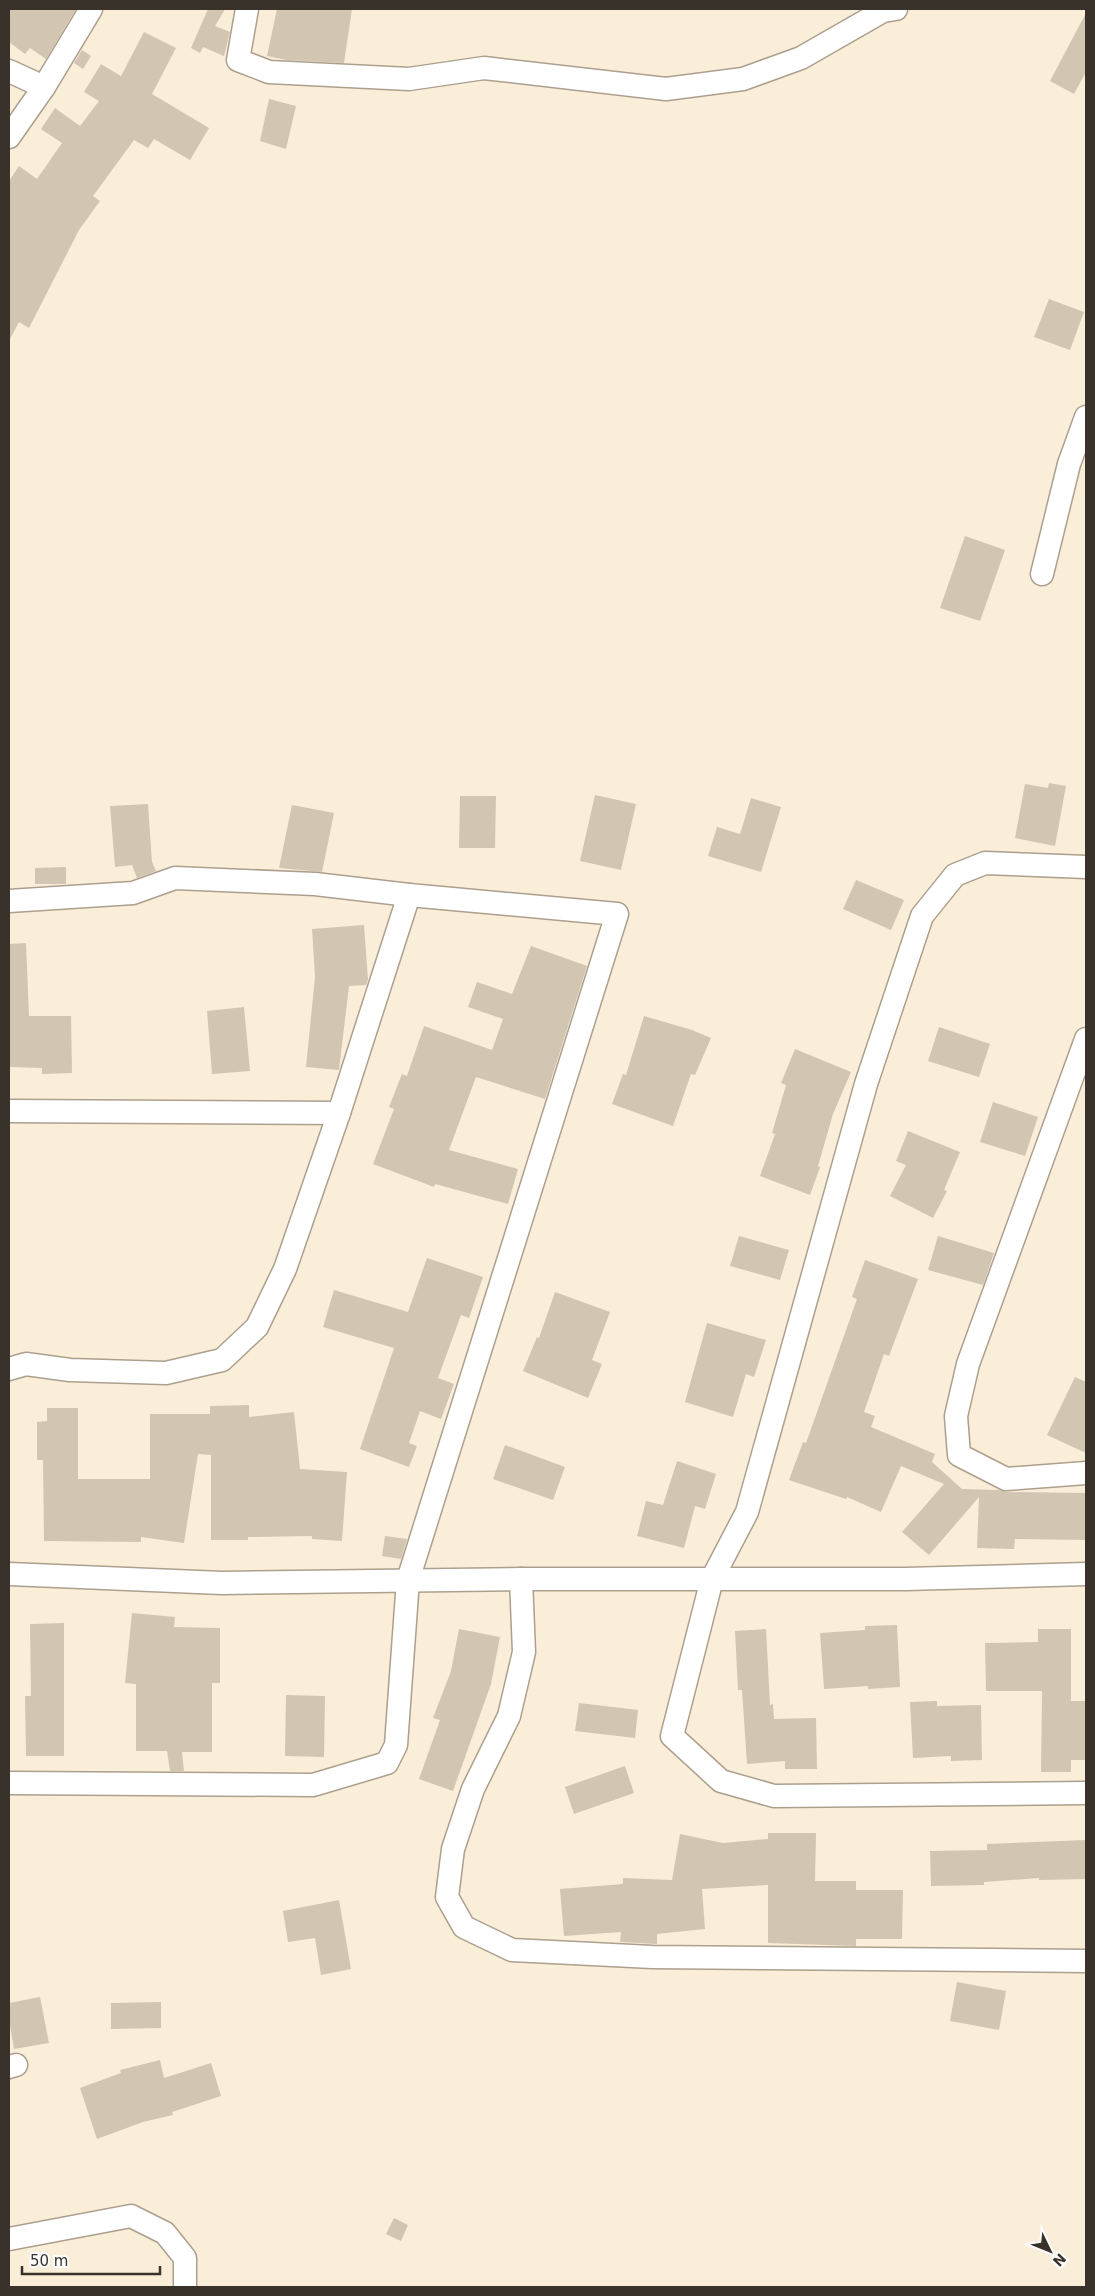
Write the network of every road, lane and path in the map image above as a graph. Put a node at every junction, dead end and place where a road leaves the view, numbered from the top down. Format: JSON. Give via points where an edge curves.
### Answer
{"nodes":[{"id":1,"x":91,"y":9,"type":"edge"},
{"id":2,"x":247,"y":9,"type":"edge"},
{"id":3,"x":896,"y":9,"type":"edge"},
{"id":4,"x":9,"y":71,"type":"edge"},
{"id":5,"x":44,"y":87,"type":"junction"},
{"id":6,"x":9,"y":137,"type":"edge"},
{"id":7,"x":1086,"y":417,"type":"edge"},
{"id":8,"x":1042,"y":574,"type":"dead end"},
{"id":9,"x":1086,"y":867,"type":"edge"},
{"id":10,"x":408,"y":895,"type":"junction"},
{"id":11,"x":9,"y":901,"type":"edge"},
{"id":12,"x":1086,"y":1039,"type":"edge"},
{"id":13,"x":9,"y":1111,"type":"edge"},
{"id":14,"x":339,"y":1114,"type":"junction"},
{"id":15,"x":9,"y":1369,"type":"edge"},
{"id":16,"x":1086,"y":1473,"type":"edge"},
{"id":17,"x":9,"y":1574,"type":"edge"},
{"id":18,"x":1086,"y":1574,"type":"edge"},
{"id":19,"x":521,"y":1579,"type":"junction"},
{"id":20,"x":712,"y":1579,"type":"junction"},
{"id":21,"x":408,"y":1580,"type":"junction"},
{"id":22,"x":9,"y":1783,"type":"edge"},
{"id":23,"x":1086,"y":1793,"type":"edge"},
{"id":24,"x":1086,"y":1961,"type":"edge"},
{"id":25,"x":9,"y":2239,"type":"edge"},
{"id":26,"x":185,"y":2287,"type":"edge"}],
"edges":[{"from":1,"to":5,"type":"street"},
{"from":2,"to":3,"type":"street","via":[[238,60],[269,72],[409,79],[484,68],[666,89],[743,79],[801,58],[883,11]]},
{"from":4,"to":5,"type":"street"},
{"from":5,"to":6,"type":"street"},
{"from":7,"to":8,"type":"street","via":[[1070,464]]},
{"from":9,"to":20,"type":"street","via":[[984,863],[955,876],[922,916],[866,1084],[747,1512]]},
{"from":10,"to":11,"type":"street","via":[[315,884],[175,878],[133,893]]},
{"from":10,"to":14,"type":"street"},
{"from":10,"to":21,"type":"street","via":[[617,914]]},
{"from":12,"to":16,"type":"street","via":[[968,1364],[956,1416],[959,1455],[1006,1479]]},
{"from":13,"to":14,"type":"street"},
{"from":14,"to":15,"type":"street","via":[[285,1269],[257,1326],[222,1360],[166,1373],[70,1370],[26,1364]]},
{"from":17,"to":21,"type":"street","via":[[222,1583]]},
{"from":18,"to":20,"type":"street","via":[[906,1579]]},
{"from":19,"to":20,"type":"street"},
{"from":19,"to":21,"type":"street"},
{"from":19,"to":24,"type":"street","via":[[524,1652],[509,1716],[473,1789],[453,1849],[447,1896],[464,1927],[512,1950],[652,1957]]},
{"from":20,"to":23,"type":"street","via":[[672,1736],[721,1781],[774,1796]]},
{"from":21,"to":22,"type":"street","via":[[396,1745],[387,1763],[313,1785]]},
{"from":25,"to":26,"type":"street","via":[[131,2216],[165,2234],[185,2258]]}]}
